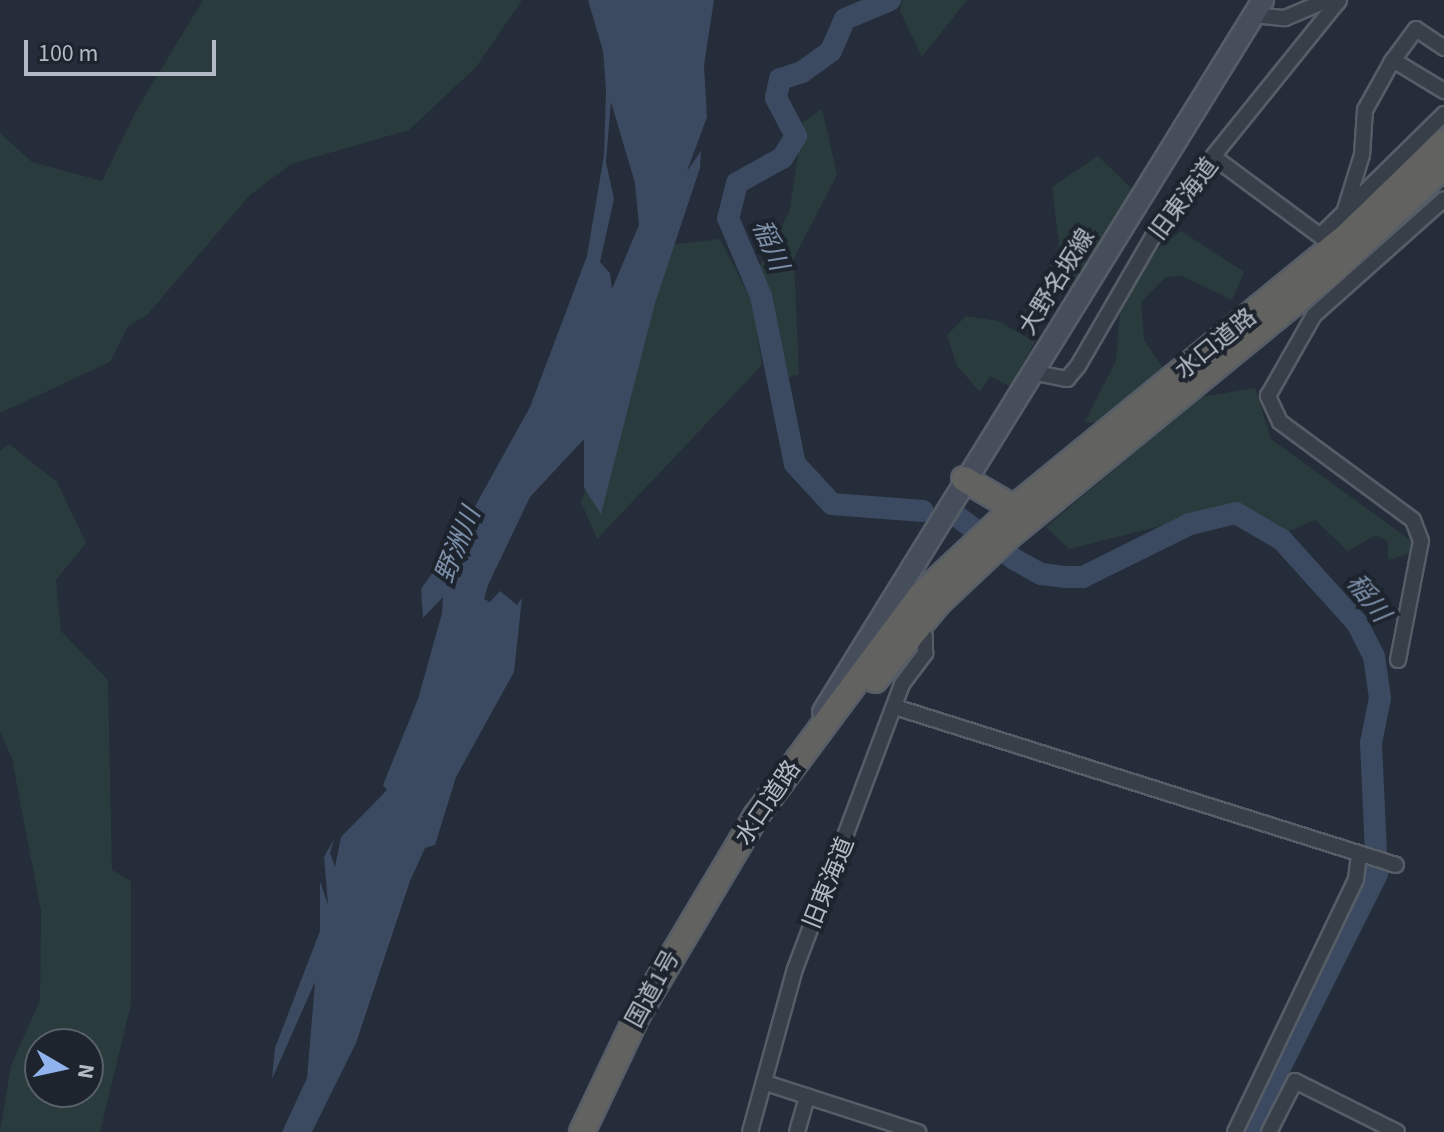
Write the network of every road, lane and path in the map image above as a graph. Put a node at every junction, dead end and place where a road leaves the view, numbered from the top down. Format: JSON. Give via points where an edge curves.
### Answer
{"nodes":[{"id":1,"x":1339,"y":1,"type":"edge"},
{"id":2,"x":1259,"y":8,"type":"edge"},
{"id":3,"x":1444,"y":48,"type":"edge"},
{"id":4,"x":1393,"y":60,"type":"junction"},
{"id":5,"x":1444,"y":91,"type":"edge"},
{"id":6,"x":1444,"y":114,"type":"edge"},
{"id":7,"x":1444,"y":142,"type":"edge"},
{"id":8,"x":1215,"y":158,"type":"junction"},
{"id":9,"x":1444,"y":166,"type":"edge"},
{"id":10,"x":1444,"y":199,"type":"edge"},
{"id":11,"x":1344,"y":213,"type":"junction"},
{"id":12,"x":1031,"y":372,"type":"junction"},
{"id":13,"x":964,"y":479,"type":"junction"},
{"id":14,"x":1014,"y":508,"type":"junction"},
{"id":15,"x":1002,"y":531,"type":"junction"},
{"id":16,"x":894,"y":591,"type":"junction"},
{"id":17,"x":896,"y":644,"type":"junction"},
{"id":18,"x":1398,"y":660,"type":"dead end"},
{"id":19,"x":895,"y":707,"type":"junction"},
{"id":20,"x":802,"y":751,"type":"junction"},
{"id":21,"x":735,"y":853,"type":"junction"},
{"id":22,"x":1363,"y":856,"type":"junction"},
{"id":23,"x":1392,"y":864,"type":"dead end"},
{"id":24,"x":766,"y":1083,"type":"junction"},
{"id":25,"x":807,"y":1096,"type":"junction"},
{"id":26,"x":582,"y":1132,"type":"edge"},
{"id":27,"x":750,"y":1132,"type":"edge"},
{"id":28,"x":797,"y":1132,"type":"edge"},
{"id":29,"x":918,"y":1132,"type":"edge"},
{"id":30,"x":1235,"y":1132,"type":"edge"},
{"id":31,"x":1269,"y":1132,"type":"edge"},
{"id":32,"x":1397,"y":1132,"type":"edge"}],
"edges":[{"from":1,"to":2,"type":"street","via":[[1325,1],[1285,18]]},
{"from":1,"to":8,"type":"street","name":"旧東海道"},
{"from":2,"to":12,"type":"main road","name":"大野名坂線"},
{"from":3,"to":4,"type":"street","via":[[1416,29]]},
{"from":4,"to":5,"type":"street"},
{"from":4,"to":11,"type":"street","via":[[1365,110],[1362,155]]},
{"from":6,"to":11,"type":"street"},
{"from":7,"to":14,"type":"highway","name":"水口道路","via":[[1287,287]]},
{"from":8,"to":11,"type":"street","via":[[1324,237]]},
{"from":8,"to":12,"type":"street","name":"旧東海道","via":[[1165,216],[1067,379]]},
{"from":9,"to":15,"type":"highway","name":"水口道路","via":[[1328,275]]},
{"from":10,"to":18,"type":"street","via":[[1361,267],[1314,315],[1268,396],[1280,422],[1413,520],[1421,541]]},
{"from":12,"to":13,"type":"main road","name":"大野名坂線"},
{"from":13,"to":14,"type":"highway"},
{"from":13,"to":16,"type":"main road","name":"大野名坂線"},
{"from":14,"to":15,"type":"highway","name":"水口道路"},
{"from":15,"to":17,"type":"highway","name":"水口道路"},
{"from":16,"to":17,"type":"main road"},
{"from":16,"to":17,"type":"street"},
{"from":16,"to":20,"type":"main road","name":"大野名坂線"},
{"from":17,"to":19,"type":"street","name":"旧東海道"},
{"from":17,"to":20,"type":"highway","name":"水口道路"},
{"from":17,"to":21,"type":"highway","name":"水口道路"},
{"from":19,"to":22,"type":"street"},
{"from":19,"to":24,"type":"street","name":"旧東海道","via":[[795,969]]},
{"from":20,"to":21,"type":"highway","name":"水口道路"},
{"from":21,"to":26,"type":"highway","name":"国道1号","via":[[638,1014]]},
{"from":22,"to":23,"type":"street"},
{"from":22,"to":30,"type":"street"},
{"from":24,"to":25,"type":"street"},
{"from":24,"to":27,"type":"street","name":"旧東海道"},
{"from":25,"to":28,"type":"street"},
{"from":25,"to":29,"type":"street"},
{"from":31,"to":32,"type":"street","via":[[1295,1081]]}]}
